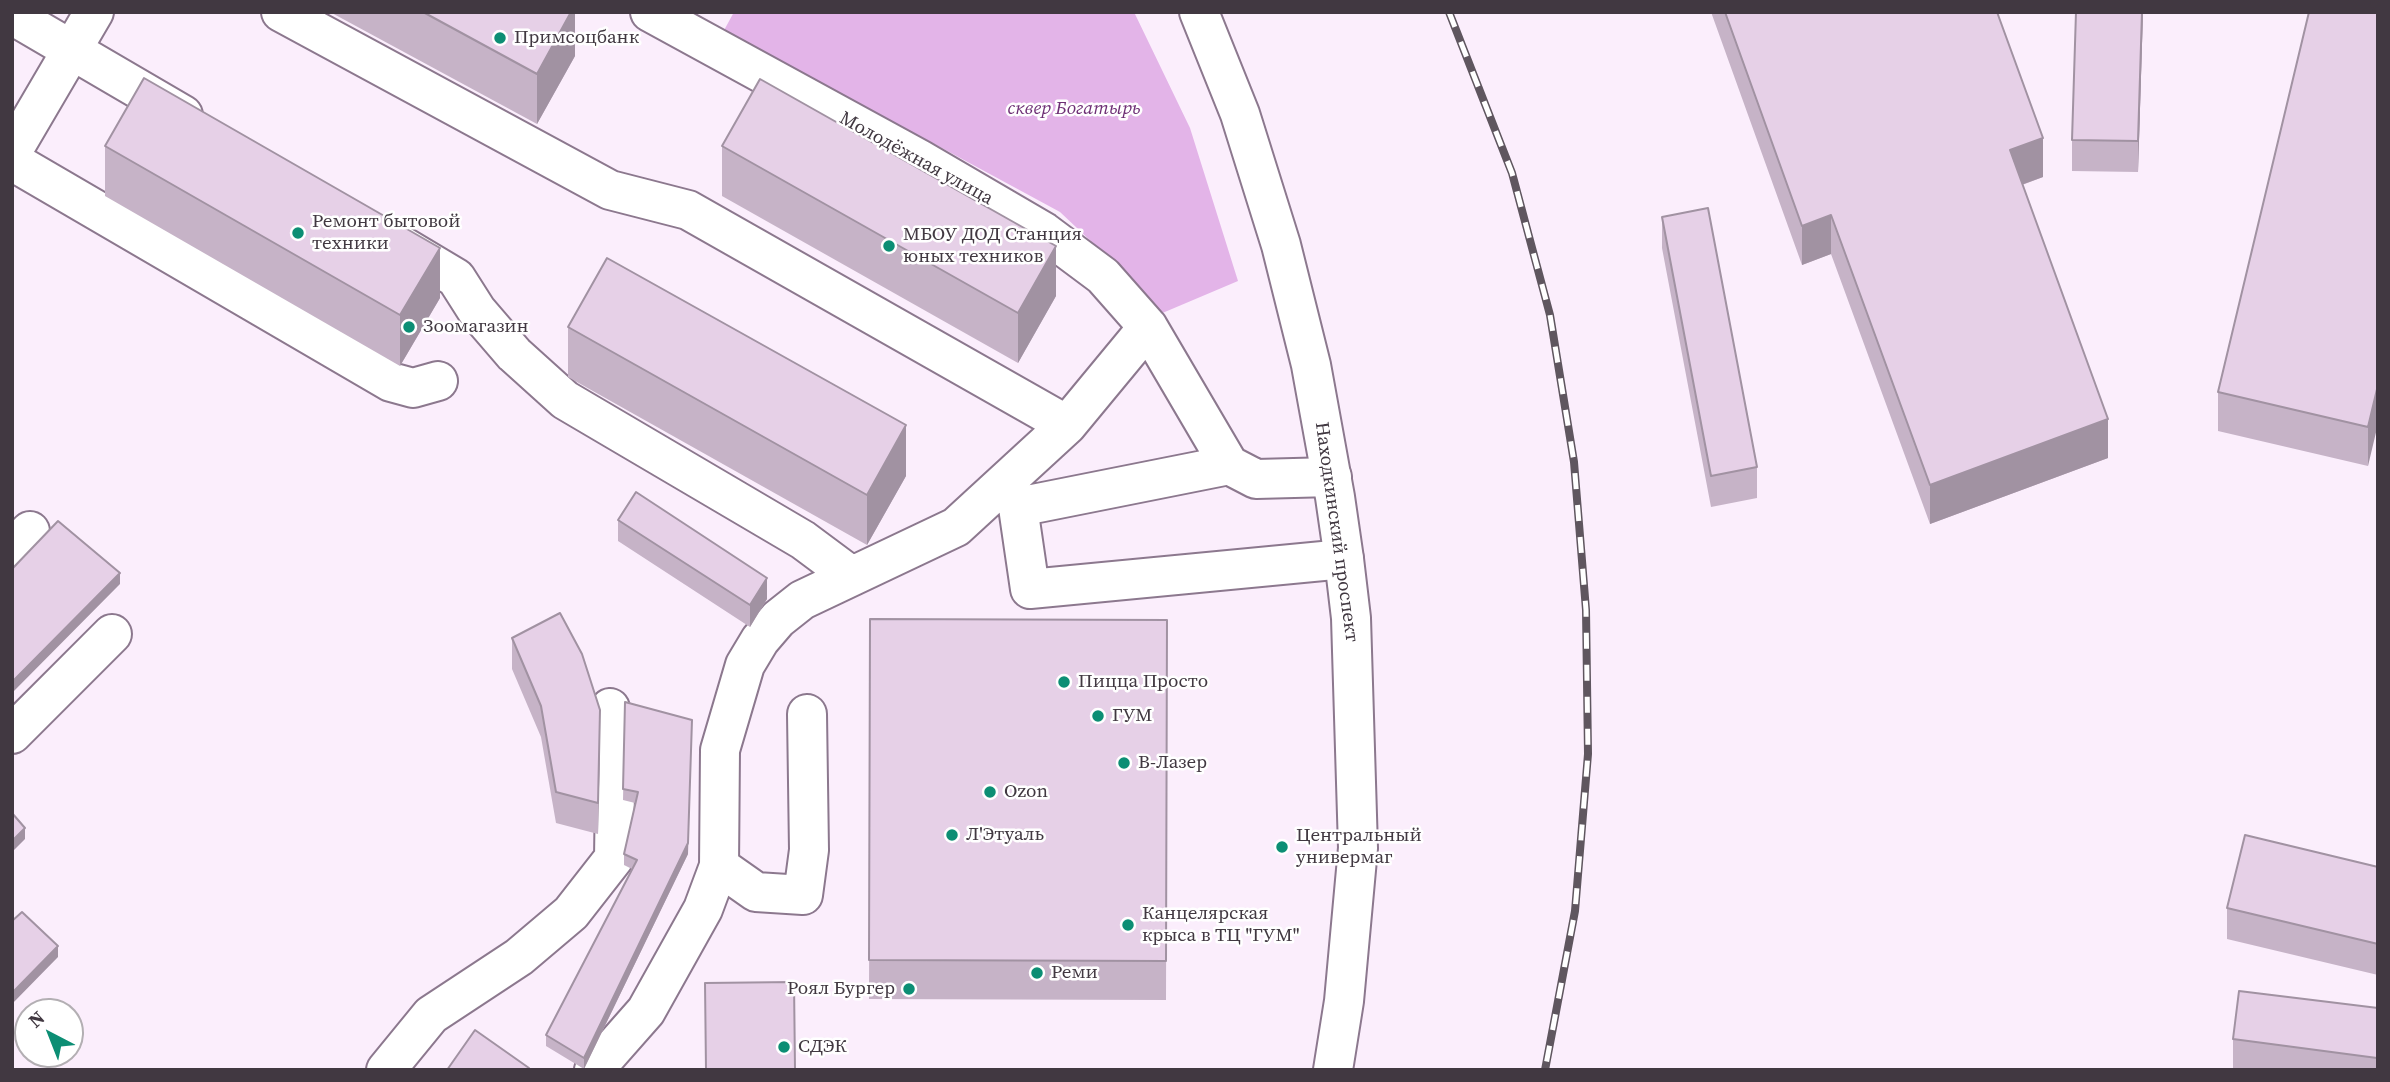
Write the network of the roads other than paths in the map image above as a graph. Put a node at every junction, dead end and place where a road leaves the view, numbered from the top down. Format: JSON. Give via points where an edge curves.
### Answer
{"nodes":[{"id":1,"x":94,"y":12,"type":"edge"},
{"id":2,"x":281,"y":12,"type":"edge"},
{"id":3,"x":650,"y":12,"type":"edge"},
{"id":4,"x":1199,"y":12,"type":"edge"},
{"id":5,"x":12,"y":15,"type":"edge"},
{"id":6,"x":74,"y":50,"type":"junction"},
{"id":7,"x":217,"y":135,"type":"edge"},
{"id":8,"x":12,"y":152,"type":"edge"},
{"id":9,"x":12,"y":161,"type":"edge"},
{"id":10,"x":360,"y":221,"type":"edge"},
{"id":11,"x":1148,"y":327,"type":"junction"},
{"id":12,"x":438,"y":381,"type":"dead end"},
{"id":13,"x":1067,"y":425,"type":"junction"},
{"id":14,"x":1229,"y":465,"type":"junction"},
{"id":15,"x":1332,"y":477,"type":"junction"},
{"id":16,"x":1344,"y":559,"type":"junction"},
{"id":17,"x":850,"y":575,"type":"junction"},
{"id":18,"x":112,"y":634,"type":"dead end"},
{"id":19,"x":610,"y":708,"type":"dead end"},
{"id":20,"x":807,"y":714,"type":"dead end"},
{"id":21,"x":12,"y":734,"type":"edge"},
{"id":22,"x":719,"y":866,"type":"junction"},
{"id":23,"x":386,"y":1070,"type":"edge"},
{"id":24,"x":594,"y":1070,"type":"edge"},
{"id":25,"x":1333,"y":1070,"type":"edge"}],
"edges":[{"from":1,"to":6,"type":"main road"},
{"from":2,"to":13,"type":"main road","via":[[610,190],[688,210]]},
{"from":3,"to":11,"type":"main road","name":"Молодёжная улица","via":[[1044,232],[1103,276]]},
{"from":4,"to":15,"type":"main road","name":"Находкинский проспект","via":[[1240,114],[1281,245],[1311,365]]},
{"from":5,"to":6,"type":"main road"},
{"from":6,"to":7,"type":"main road"},
{"from":6,"to":8,"type":"main road"},
{"from":9,"to":12,"type":"main road","via":[[391,382],[413,388]]},
{"from":10,"to":17,"type":"main road","via":[[456,278],[514,354],[565,400],[803,540]]},
{"from":11,"to":13,"type":"main road"},
{"from":11,"to":14,"type":"main road","name":"Молодёжная улица"},
{"from":13,"to":17,"type":"main road","via":[[956,527]]},
{"from":14,"to":15,"type":"main road","via":[[1256,479]]},
{"from":14,"to":16,"type":"main road","via":[[1018,508],[1030,589]]},
{"from":15,"to":16,"type":"main road","name":"Находкинский проспект"},
{"from":16,"to":25,"type":"main road","name":"Находкинский проспект","via":[[1351,618],[1358,848]]},
{"from":17,"to":22,"type":"main road","via":[[802,600],[778,619],[745,665],[720,750]]},
{"from":18,"to":21,"type":"main road"},
{"from":19,"to":23,"type":"main road","via":[[614,858],[571,913],[519,957],[431,1015]]},
{"from":20,"to":22,"type":"main road","via":[[809,850],[803,895],[755,891]]},
{"from":22,"to":24,"type":"main road","via":[[703,909],[646,1011]]}]}
